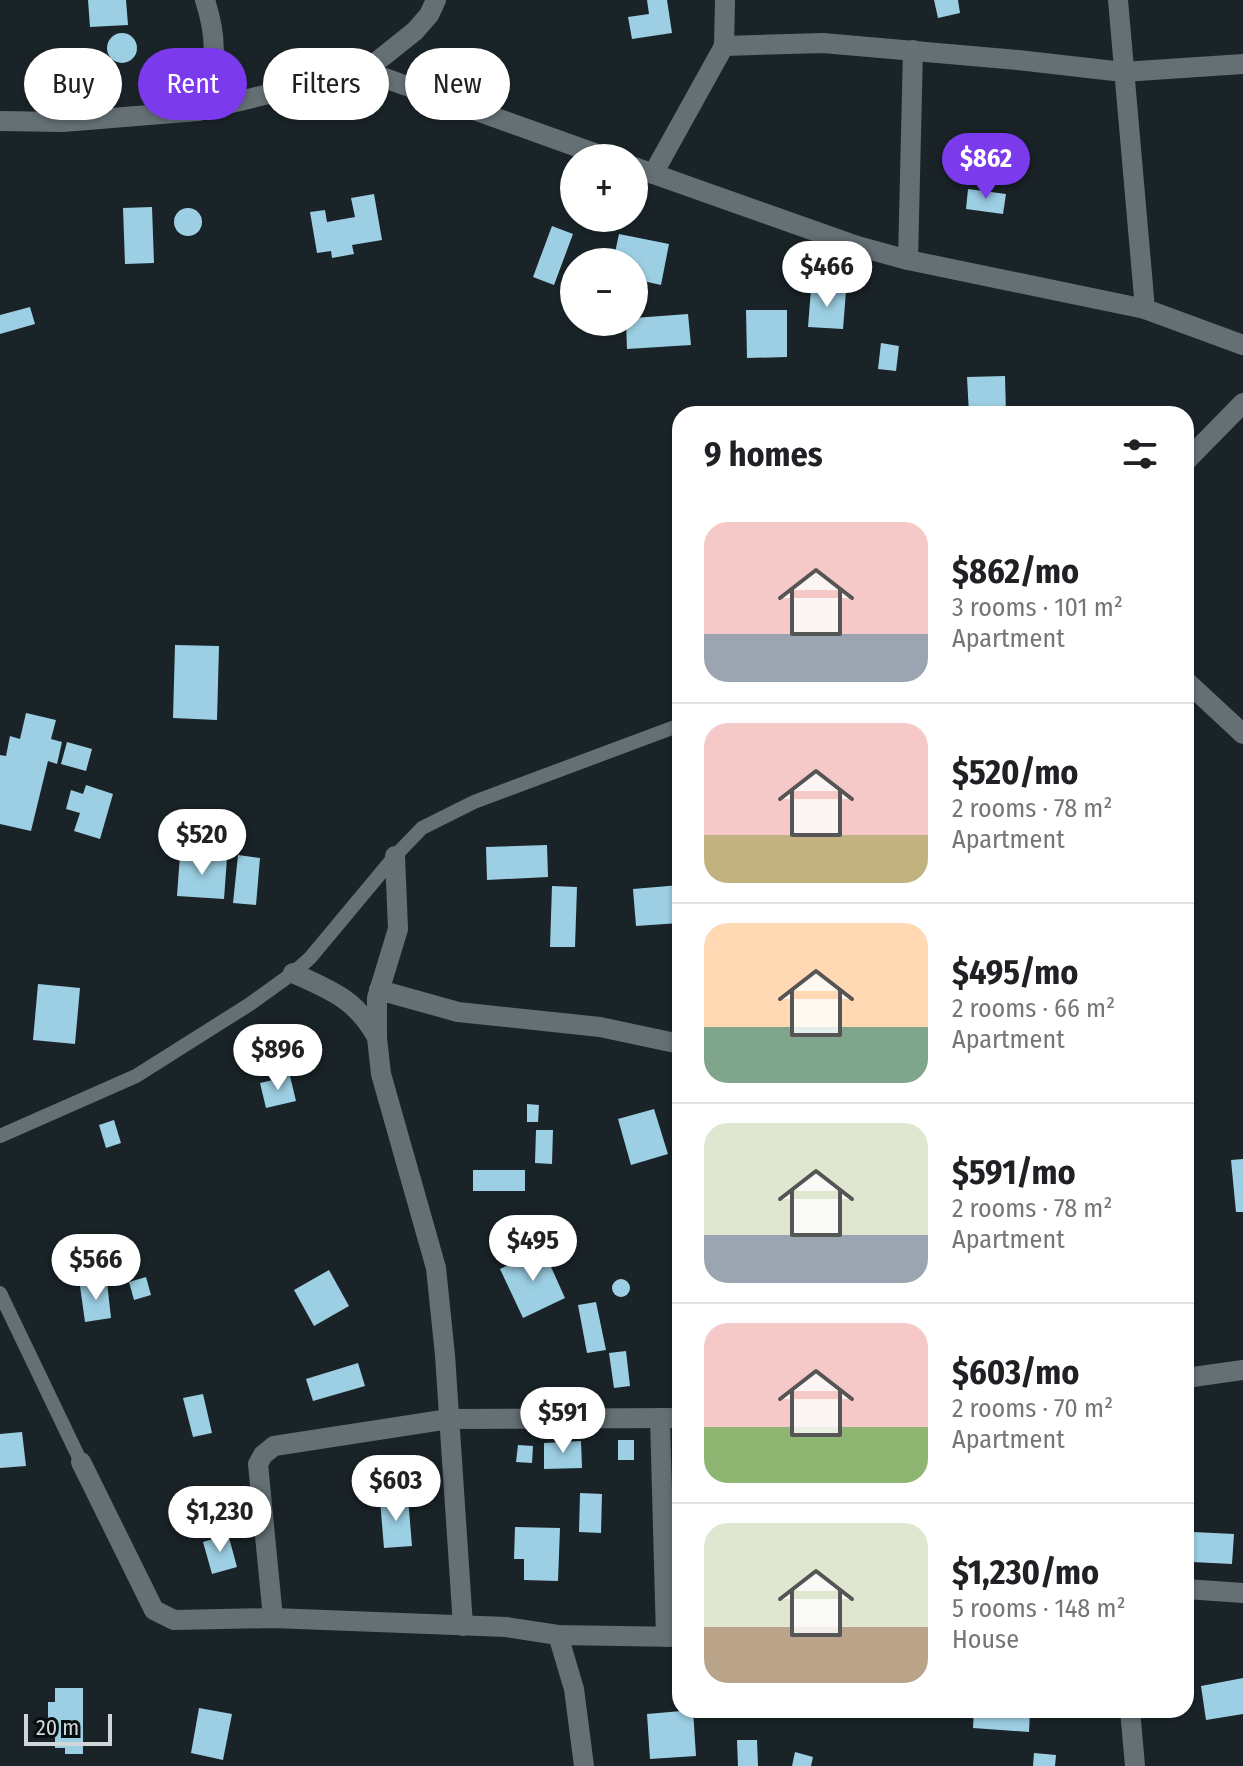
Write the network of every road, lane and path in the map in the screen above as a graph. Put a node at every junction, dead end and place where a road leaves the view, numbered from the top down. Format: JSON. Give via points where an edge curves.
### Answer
{"nodes":[{"id":1,"x":205,"y":0,"type":"edge"},
{"id":2,"x":436,"y":0,"type":"edge"},
{"id":3,"x":725,"y":0,"type":"edge"},
{"id":4,"x":1118,"y":0,"type":"edge"},
{"id":5,"x":724,"y":46,"type":"junction"},
{"id":6,"x":214,"y":48,"type":"edge"},
{"id":7,"x":913,"y":50,"type":"junction"},
{"id":8,"x":389,"y":52,"type":"edge"},
{"id":9,"x":1243,"y":64,"type":"edge"},
{"id":10,"x":1123,"y":72,"type":"junction"},
{"id":11,"x":389,"y":80,"type":"edge"},
{"id":12,"x":138,"y":116,"type":"edge"},
{"id":13,"x":0,"y":121,"type":"edge"},
{"id":14,"x":569,"y":144,"type":"edge"},
{"id":15,"x":648,"y":165,"type":"edge"},
{"id":16,"x":648,"y":172,"type":"edge"},
{"id":17,"x":908,"y":260,"type":"junction"},
{"id":18,"x":1145,"y":309,"type":"junction"},
{"id":19,"x":1243,"y":345,"type":"edge"},
{"id":20,"x":1243,"y":403,"type":"edge"},
{"id":21,"x":1194,"y":453,"type":"edge"},
{"id":22,"x":1194,"y":688,"type":"edge"},
{"id":23,"x":672,"y":728,"type":"edge"},
{"id":24,"x":1243,"y":734,"type":"edge"},
{"id":25,"x":395,"y":856,"type":"junction"},
{"id":26,"x":293,"y":973,"type":"junction"},
{"id":27,"x":379,"y":990,"type":"junction"},
{"id":28,"x":377,"y":1038,"type":"junction"},
{"id":29,"x":672,"y":1042,"type":"edge"},
{"id":30,"x":0,"y":1136,"type":"edge"},
{"id":31,"x":0,"y":1293,"type":"edge"},
{"id":32,"x":1243,"y":1370,"type":"edge"},
{"id":33,"x":1194,"y":1377,"type":"edge"},
{"id":34,"x":670,"y":1418,"type":"edge"},
{"id":35,"x":449,"y":1419,"type":"junction"},
{"id":36,"x":81,"y":1462,"type":"joint"},
{"id":37,"x":672,"y":1564,"type":"edge"},
{"id":38,"x":1194,"y":1590,"type":"edge"},
{"id":39,"x":1243,"y":1593,"type":"edge"},
{"id":40,"x":273,"y":1618,"type":"junction"},
{"id":41,"x":463,"y":1626,"type":"junction"},
{"id":42,"x":558,"y":1635,"type":"junction"},
{"id":43,"x":672,"y":1637,"type":"edge"},
{"id":44,"x":1131,"y":1718,"type":"edge"},
{"id":45,"x":584,"y":1766,"type":"edge"},
{"id":46,"x":1135,"y":1766,"type":"edge"}],
"edges":[{"from":1,"to":6,"type":"street"},
{"from":2,"to":8,"type":"street","via":[[415,31]]},
{"from":3,"to":5,"type":"street"},
{"from":4,"to":10,"type":"street"},
{"from":5,"to":7,"type":"street","via":[[823,43]]},
{"from":5,"to":15,"type":"street"},
{"from":7,"to":10,"type":"street"},
{"from":7,"to":17,"type":"street"},
{"from":9,"to":10,"type":"street"},
{"from":10,"to":18,"type":"street"},
{"from":11,"to":14,"type":"street"},
{"from":12,"to":13,"type":"street"},
{"from":16,"to":17,"type":"street"},
{"from":17,"to":18,"type":"street"},
{"from":18,"to":19,"type":"street"},
{"from":20,"to":21,"type":"street"},
{"from":22,"to":24,"type":"street"},
{"from":23,"to":25,"type":"lane","via":[[474,802],[422,828]]},
{"from":25,"to":26,"type":"lane"},
{"from":25,"to":27,"type":"street","via":[[398,929]]},
{"from":26,"to":28,"type":"street","via":[[354,1005]]},
{"from":26,"to":30,"type":"lane","via":[[136,1076]]},
{"from":27,"to":28,"type":"street"},
{"from":27,"to":29,"type":"street","via":[[458,1012],[600,1027]]},
{"from":28,"to":35,"type":"street","via":[[381,1074],[436,1268]]},
{"from":31,"to":36,"type":"lane"},
{"from":32,"to":33,"type":"street"},
{"from":34,"to":35,"type":"street"},
{"from":34,"to":37,"type":"street"},
{"from":35,"to":40,"type":"street","via":[[284,1442],[263,1455],[258,1477]]},
{"from":35,"to":41,"type":"street"},
{"from":36,"to":40,"type":"street","via":[[154,1610],[174,1620]]},
{"from":38,"to":39,"type":"street"},
{"from":40,"to":41,"type":"street"},
{"from":41,"to":42,"type":"street"},
{"from":42,"to":43,"type":"street"},
{"from":42,"to":45,"type":"street","via":[[574,1689]]},
{"from":44,"to":46,"type":"street"}]}
